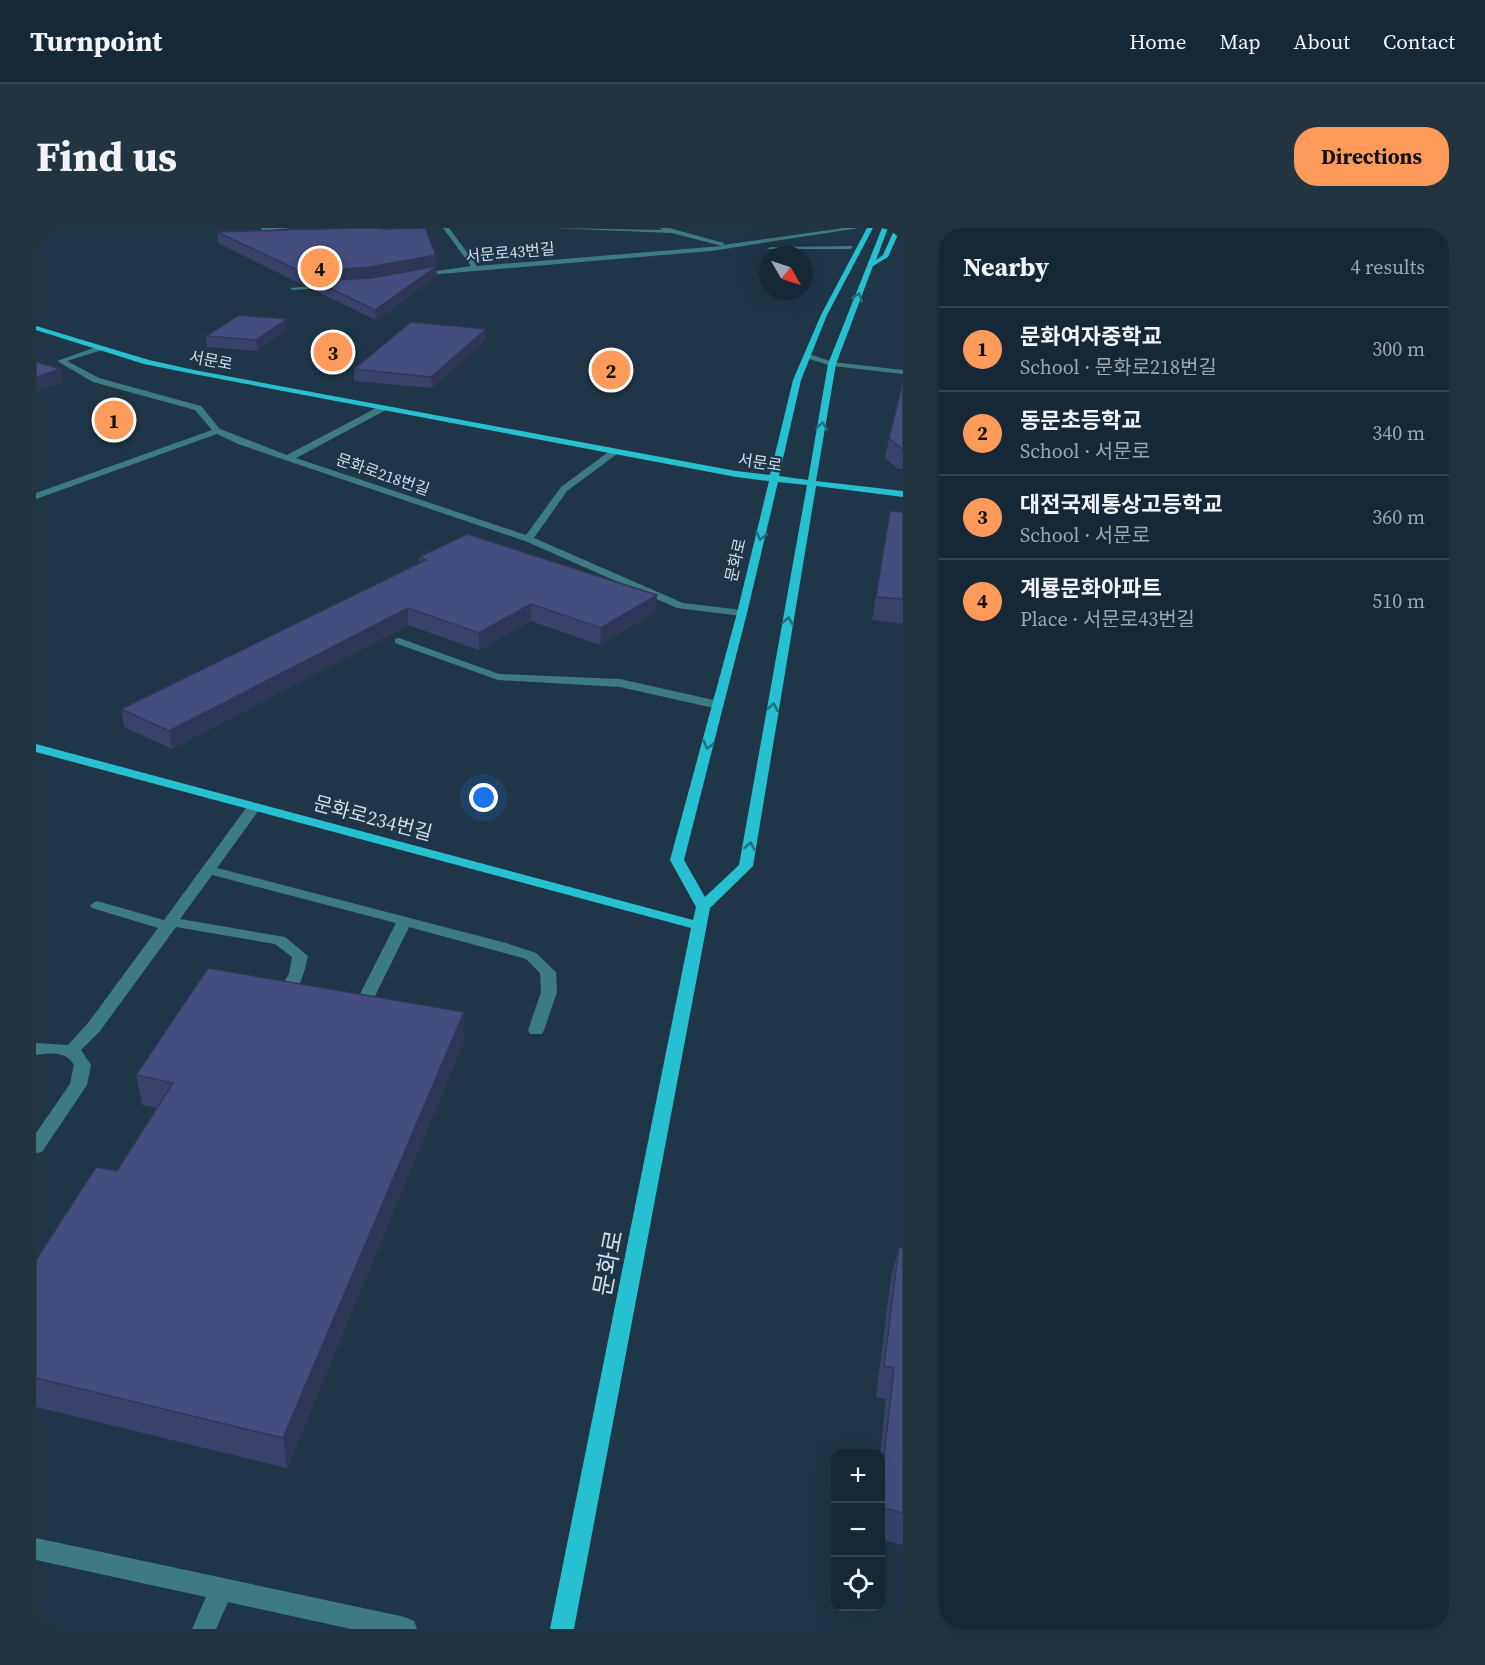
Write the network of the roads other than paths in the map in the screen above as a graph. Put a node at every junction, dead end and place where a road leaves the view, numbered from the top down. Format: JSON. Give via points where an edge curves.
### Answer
{"nodes":[{"id":1,"x":288,"y":228,"type":"edge"},
{"id":2,"x":446,"y":228,"type":"edge"},
{"id":3,"x":554,"y":228,"type":"edge"},
{"id":4,"x":662,"y":228,"type":"edge"},
{"id":5,"x":858,"y":228,"type":"edge"},
{"id":6,"x":870,"y":228,"type":"edge"},
{"id":7,"x":885,"y":228,"type":"edge"},
{"id":8,"x":898,"y":228,"type":"edge"},
{"id":9,"x":263,"y":229,"type":"edge"},
{"id":10,"x":676,"y":232,"type":"junction"},
{"id":11,"x":730,"y":246,"type":"junction"},
{"id":12,"x":851,"y":247,"type":"junction"},
{"id":13,"x":857,"y":256,"type":"junction"},
{"id":14,"x":871,"y":265,"type":"junction"},
{"id":15,"x":475,"y":268,"type":"junction"},
{"id":16,"x":405,"y":278,"type":"edge"},
{"id":17,"x":338,"y":286,"type":"edge"},
{"id":18,"x":293,"y":288,"type":"edge"},
{"id":19,"x":36,"y":328,"type":"edge"},
{"id":20,"x":99,"y":348,"type":"junction"},
{"id":21,"x":806,"y":355,"type":"junction"},
{"id":22,"x":832,"y":364,"type":"junction"},
{"id":23,"x":903,"y":372,"type":"edge"},
{"id":24,"x":383,"y":408,"type":"junction"},
{"id":25,"x":217,"y":431,"type":"junction"},
{"id":26,"x":614,"y":452,"type":"junction"},
{"id":27,"x":288,"y":458,"type":"junction"},
{"id":28,"x":774,"y":479,"type":"junction"},
{"id":29,"x":812,"y":484,"type":"junction"},
{"id":30,"x":903,"y":494,"type":"edge"},
{"id":31,"x":36,"y":496,"type":"edge"},
{"id":32,"x":528,"y":539,"type":"junction"},
{"id":33,"x":742,"y":613,"type":"junction"},
{"id":34,"x":399,"y":641,"type":"dead end"},
{"id":35,"x":718,"y":705,"type":"junction"},
{"id":36,"x":36,"y":748,"type":"edge"},
{"id":37,"x":254,"y":807,"type":"junction"},
{"id":38,"x":209,"y":870,"type":"junction"},
{"id":39,"x":98,"y":905,"type":"dead end"},
{"id":40,"x":701,"y":916,"type":"junction"},
{"id":41,"x":404,"y":922,"type":"junction"},
{"id":42,"x":170,"y":924,"type":"junction"},
{"id":43,"x":366,"y":998,"type":"edge"},
{"id":44,"x":281,"y":1000,"type":"edge"},
{"id":45,"x":536,"y":1030,"type":"dead end"},
{"id":46,"x":36,"y":1049,"type":"edge"},
{"id":47,"x":71,"y":1051,"type":"junction"},
{"id":48,"x":36,"y":1148,"type":"edge"},
{"id":49,"x":36,"y":1549,"type":"edge"},
{"id":50,"x":221,"y":1589,"type":"junction"},
{"id":51,"x":204,"y":1629,"type":"edge"},
{"id":52,"x":405,"y":1629,"type":"edge"},
{"id":53,"x":562,"y":1629,"type":"edge"}],
"edges":[{"from":1,"to":9,"type":"street"},
{"from":2,"to":15,"type":"street"},
{"from":3,"to":10,"type":"street"},
{"from":4,"to":10,"type":"street"},
{"from":5,"to":11,"type":"street","name":"서문로43번길"},
{"from":5,"to":12,"type":"main road"},
{"from":6,"to":13,"type":"main road","name":"문화로"},
{"from":7,"to":14,"type":"main road"},
{"from":8,"to":14,"type":"main road","via":[[886,256]]},
{"from":10,"to":11,"type":"street"},
{"from":11,"to":12,"type":"street","name":"서문로43번길"},
{"from":11,"to":15,"type":"street","name":"서문로43번길"},
{"from":12,"to":13,"type":"main road","via":[[849,251]]},
{"from":13,"to":21,"type":"main road","name":"문화로"},
{"from":22,"to":14,"type":"main road","one_way":true},
{"from":15,"to":16,"type":"street","name":"서문로43번길"},
{"from":17,"to":18,"type":"street"},
{"from":19,"to":20,"type":"main road","name":"서문로"},
{"from":20,"to":24,"type":"main road","name":"서문로","via":[[194,372]]},
{"from":20,"to":25,"type":"street","name":"문화로218번길","via":[[61,361],[96,380],[198,408]]},
{"from":21,"to":22,"type":"street"},
{"from":21,"to":28,"type":"main road","name":"문화로"},
{"from":22,"to":23,"type":"street"},
{"from":29,"to":22,"type":"main road","one_way":true},
{"from":24,"to":26,"type":"main road","name":"서문로"},
{"from":24,"to":27,"type":"street"},
{"from":25,"to":27,"type":"street","name":"문화로218번길"},
{"from":25,"to":31,"type":"street"},
{"from":26,"to":28,"type":"main road","name":"서문로"},
{"from":26,"to":32,"type":"street","via":[[564,489]]},
{"from":27,"to":32,"type":"street","name":"문화로218번길"},
{"from":28,"to":29,"type":"main road","name":"서문로"},
{"from":28,"to":33,"type":"main road","name":"문화로","one_way":true},
{"from":29,"to":30,"type":"main road","name":"서문로"},
{"from":40,"to":29,"type":"main road","one_way":true,"via":[[746,866]]},
{"from":32,"to":33,"type":"street","name":"문화로218번길","via":[[681,606]]},
{"from":33,"to":35,"type":"main road","name":"문화로"},
{"from":34,"to":35,"type":"street","via":[[498,677],[620,683]]},
{"from":35,"to":40,"type":"main road","name":"문화로","one_way":true,"via":[[677,860]]},
{"from":36,"to":37,"type":"main road","name":"문화로234번길"},
{"from":37,"to":38,"type":"street"},
{"from":37,"to":40,"type":"main road","name":"문화로234번길"},
{"from":38,"to":41,"type":"street"},
{"from":38,"to":42,"type":"street"},
{"from":39,"to":42,"type":"street"},
{"from":40,"to":53,"type":"main road","name":"문화로"},
{"from":41,"to":43,"type":"street"},
{"from":41,"to":45,"type":"street","via":[[531,957],[548,972],[549,992]]},
{"from":42,"to":44,"type":"street","via":[[280,940],[300,956],[297,974]]},
{"from":42,"to":47,"type":"street","via":[[94,1027]]},
{"from":46,"to":47,"type":"street"},
{"from":47,"to":48,"type":"street","via":[[80,1057],[83,1075]]},
{"from":49,"to":50,"type":"street"},
{"from":50,"to":51,"type":"street"},
{"from":50,"to":52,"type":"street"}]}
